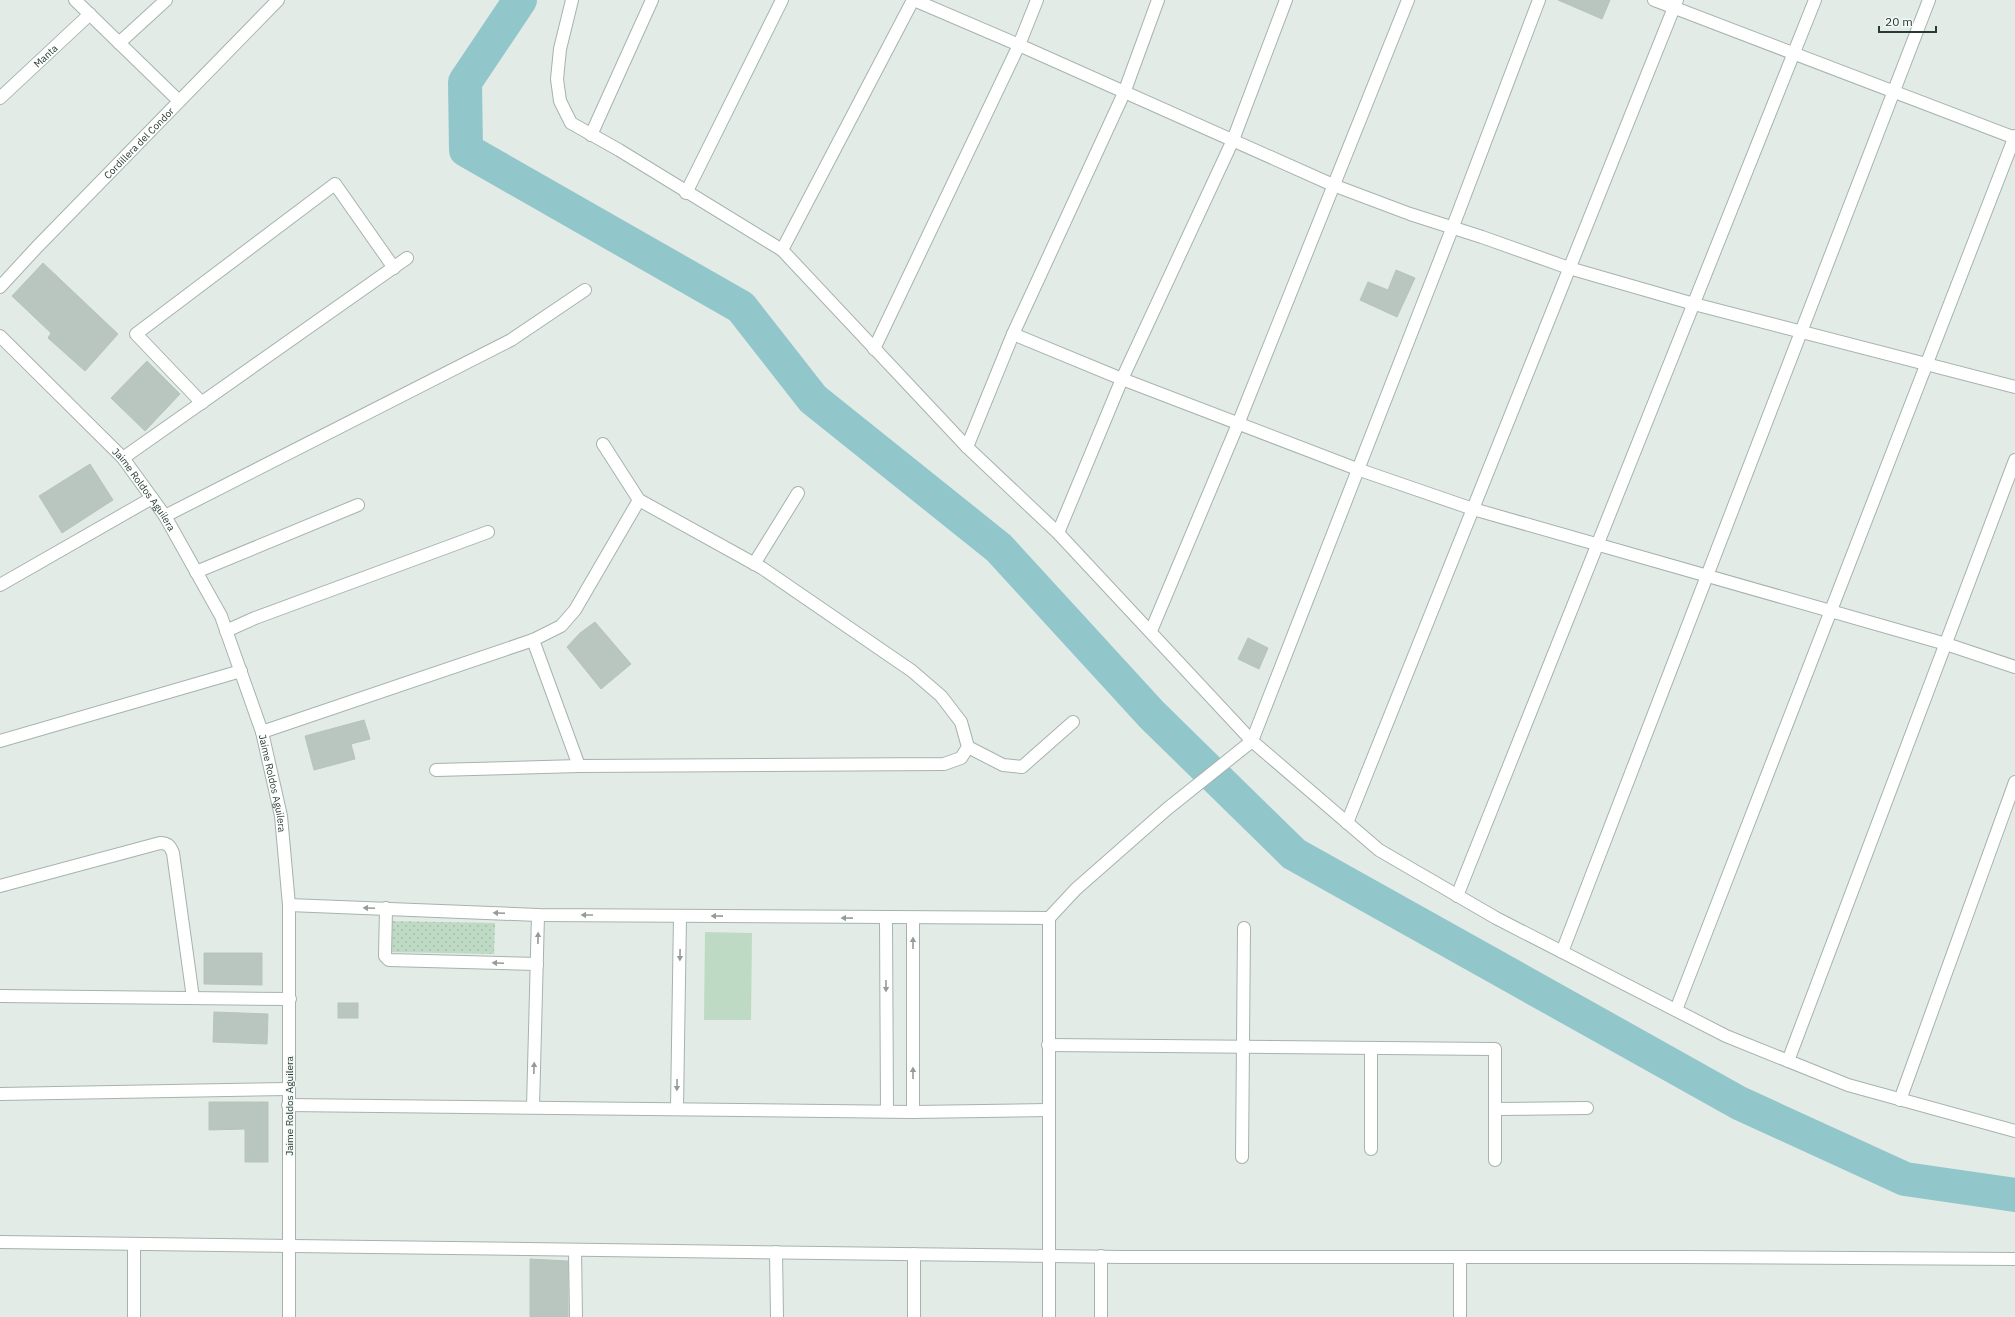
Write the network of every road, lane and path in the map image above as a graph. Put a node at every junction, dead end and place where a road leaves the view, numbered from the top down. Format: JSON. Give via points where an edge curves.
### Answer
{"nodes":[{"id":1,"x":76,"y":0,"type":"edge"},
{"id":2,"x":166,"y":0,"type":"edge"},
{"id":3,"x":278,"y":0,"type":"edge"},
{"id":4,"x":572,"y":0,"type":"edge"},
{"id":5,"x":652,"y":0,"type":"edge"},
{"id":6,"x":782,"y":0,"type":"edge"},
{"id":7,"x":913,"y":0,"type":"edge"},
{"id":8,"x":1037,"y":0,"type":"edge"},
{"id":9,"x":1158,"y":0,"type":"edge"},
{"id":10,"x":1286,"y":0,"type":"edge"},
{"id":11,"x":1408,"y":0,"type":"edge"},
{"id":12,"x":1538,"y":0,"type":"edge"},
{"id":13,"x":1654,"y":0,"type":"edge"},
{"id":14,"x":1815,"y":0,"type":"edge"},
{"id":15,"x":1929,"y":0,"type":"edge"},
{"id":16,"x":1675,"y":4,"type":"edge"},
{"id":17,"x":90,"y":14,"type":"junction"},
{"id":18,"x":119,"y":42,"type":"junction"},
{"id":19,"x":1019,"y":45,"type":"junction"},
{"id":20,"x":1794,"y":53,"type":"junction"},
{"id":21,"x":1894,"y":92,"type":"junction"},
{"id":22,"x":1124,"y":93,"type":"junction"},
{"id":23,"x":0,"y":98,"type":"edge"},
{"id":24,"x":179,"y":101,"type":"junction"},
{"id":25,"x":591,"y":135,"type":"junction"},
{"id":26,"x":2015,"y":137,"type":"edge"},
{"id":27,"x":1233,"y":140,"type":"junction"},
{"id":28,"x":1333,"y":186,"type":"junction"},
{"id":29,"x":686,"y":193,"type":"junction"},
{"id":30,"x":1452,"y":229,"type":"junction"},
{"id":31,"x":782,"y":250,"type":"junction"},
{"id":32,"x":407,"y":258,"type":"dead end"},
{"id":33,"x":394,"y":268,"type":"junction"},
{"id":34,"x":1569,"y":268,"type":"junction"},
{"id":35,"x":0,"y":287,"type":"edge"},
{"id":36,"x":585,"y":290,"type":"dead end"},
{"id":37,"x":1694,"y":304,"type":"junction"},
{"id":38,"x":1802,"y":332,"type":"junction"},
{"id":39,"x":1013,"y":334,"type":"junction"},
{"id":40,"x":0,"y":336,"type":"edge"},
{"id":41,"x":874,"y":349,"type":"junction"},
{"id":42,"x":1927,"y":364,"type":"junction"},
{"id":43,"x":1122,"y":380,"type":"junction"},
{"id":44,"x":2015,"y":387,"type":"edge"},
{"id":45,"x":202,"y":403,"type":"junction"},
{"id":46,"x":1238,"y":424,"type":"junction"},
{"id":47,"x":603,"y":444,"type":"dead end"},
{"id":48,"x":967,"y":447,"type":"junction"},
{"id":49,"x":124,"y":458,"type":"junction"},
{"id":50,"x":2015,"y":460,"type":"edge"},
{"id":51,"x":1357,"y":469,"type":"junction"},
{"id":52,"x":798,"y":492,"type":"dead end"},
{"id":53,"x":152,"y":498,"type":"junction"},
{"id":54,"x":639,"y":500,"type":"junction"},
{"id":55,"x":358,"y":505,"type":"dead end"},
{"id":56,"x":1473,"y":509,"type":"junction"},
{"id":57,"x":165,"y":516,"type":"junction"},
{"id":58,"x":488,"y":532,"type":"dead end"},
{"id":59,"x":1058,"y":533,"type":"junction"},
{"id":60,"x":1598,"y":544,"type":"junction"},
{"id":61,"x":754,"y":564,"type":"junction"},
{"id":62,"x":196,"y":572,"type":"junction"},
{"id":63,"x":1708,"y":576,"type":"junction"},
{"id":64,"x":0,"y":585,"type":"edge"},
{"id":65,"x":1831,"y":611,"type":"junction"},
{"id":66,"x":226,"y":631,"type":"junction"},
{"id":67,"x":1151,"y":631,"type":"junction"},
{"id":68,"x":533,"y":640,"type":"junction"},
{"id":69,"x":1946,"y":644,"type":"junction"},
{"id":70,"x":2015,"y":667,"type":"edge"},
{"id":71,"x":241,"y":671,"type":"junction"},
{"id":72,"x":1073,"y":722,"type":"dead end"},
{"id":73,"x":262,"y":732,"type":"junction"},
{"id":74,"x":0,"y":740,"type":"edge"},
{"id":75,"x":1247,"y":746,"type":"junction"},
{"id":76,"x":968,"y":747,"type":"junction"},
{"id":77,"x":579,"y":766,"type":"junction"},
{"id":78,"x":436,"y":770,"type":"dead end"},
{"id":79,"x":2015,"y":782,"type":"edge"},
{"id":80,"x":1347,"y":823,"type":"junction"},
{"id":81,"x":0,"y":886,"type":"edge"},
{"id":82,"x":1457,"y":896,"type":"junction"},
{"id":83,"x":290,"y":905,"type":"junction"},
{"id":84,"x":386,"y":908,"type":"junction"},
{"id":85,"x":538,"y":915,"type":"junction"},
{"id":86,"x":680,"y":916,"type":"junction"},
{"id":87,"x":886,"y":918,"type":"junction"},
{"id":88,"x":1050,"y":918,"type":"junction"},
{"id":89,"x":913,"y":919,"type":"junction"},
{"id":90,"x":1244,"y":928,"type":"dead end"},
{"id":91,"x":1562,"y":952,"type":"junction"},
{"id":92,"x":537,"y":964,"type":"junction"},
{"id":93,"x":0,"y":996,"type":"edge"},
{"id":94,"x":193,"y":998,"type":"junction"},
{"id":95,"x":290,"y":999,"type":"junction"},
{"id":96,"x":1676,"y":1010,"type":"junction"},
{"id":97,"x":1048,"y":1045,"type":"junction"},
{"id":98,"x":1242,"y":1047,"type":"junction"},
{"id":99,"x":1371,"y":1048,"type":"junction"},
{"id":100,"x":1788,"y":1061,"type":"junction"},
{"id":101,"x":289,"y":1089,"type":"junction"},
{"id":102,"x":0,"y":1094,"type":"edge"},
{"id":103,"x":1900,"y":1100,"type":"junction"},
{"id":104,"x":288,"y":1105,"type":"junction"},
{"id":105,"x":533,"y":1107,"type":"junction"},
{"id":106,"x":677,"y":1108,"type":"junction"},
{"id":107,"x":1587,"y":1108,"type":"dead end"},
{"id":108,"x":1495,"y":1109,"type":"junction"},
{"id":109,"x":1048,"y":1110,"type":"junction"},
{"id":110,"x":887,"y":1111,"type":"junction"},
{"id":111,"x":912,"y":1112,"type":"junction"},
{"id":112,"x":2014,"y":1127,"type":"edge"},
{"id":113,"x":1371,"y":1149,"type":"dead end"},
{"id":114,"x":1242,"y":1157,"type":"dead end"},
{"id":115,"x":1495,"y":1160,"type":"dead end"},
{"id":116,"x":0,"y":1242,"type":"edge"},
{"id":117,"x":134,"y":1244,"type":"junction"},
{"id":118,"x":289,"y":1246,"type":"junction"},
{"id":119,"x":575,"y":1250,"type":"junction"},
{"id":120,"x":776,"y":1252,"type":"junction"},
{"id":121,"x":914,"y":1254,"type":"junction"},
{"id":122,"x":1048,"y":1256,"type":"junction"},
{"id":123,"x":1101,"y":1256,"type":"junction"},
{"id":124,"x":1460,"y":1257,"type":"junction"},
{"id":125,"x":2015,"y":1260,"type":"edge"},
{"id":126,"x":134,"y":1317,"type":"edge"},
{"id":127,"x":289,"y":1317,"type":"edge"},
{"id":128,"x":576,"y":1317,"type":"edge"},
{"id":129,"x":777,"y":1317,"type":"edge"},
{"id":130,"x":914,"y":1317,"type":"edge"},
{"id":131,"x":1049,"y":1317,"type":"edge"},
{"id":132,"x":1101,"y":1317,"type":"edge"},
{"id":133,"x":1460,"y":1317,"type":"edge"}],
"edges":[{"from":1,"to":17,"type":"street"},
{"from":2,"to":18,"type":"street"},
{"from":3,"to":24,"type":"street","name":"Cordillera del Condor"},
{"from":4,"to":25,"type":"street","via":[[560,49],[558,90],[560,101],[571,123]]},
{"from":5,"to":25,"type":"street"},
{"from":6,"to":29,"type":"street"},
{"from":7,"to":19,"type":"street"},
{"from":7,"to":31,"type":"street"},
{"from":8,"to":19,"type":"street"},
{"from":9,"to":22,"type":"street"},
{"from":10,"to":27,"type":"street"},
{"from":11,"to":28,"type":"street"},
{"from":12,"to":30,"type":"street"},
{"from":13,"to":16,"type":"street"},
{"from":14,"to":20,"type":"street"},
{"from":15,"to":21,"type":"street"},
{"from":16,"to":20,"type":"street"},
{"from":16,"to":34,"type":"street"},
{"from":17,"to":18,"type":"street"},
{"from":17,"to":23,"type":"street","name":"Manta"},
{"from":18,"to":24,"type":"street"},
{"from":19,"to":22,"type":"street"},
{"from":19,"to":41,"type":"street"},
{"from":20,"to":21,"type":"street"},
{"from":20,"to":37,"type":"street"},
{"from":21,"to":26,"type":"street"},
{"from":21,"to":38,"type":"street"},
{"from":22,"to":27,"type":"street"},
{"from":22,"to":39,"type":"street"},
{"from":24,"to":35,"type":"street","name":"Cordillera del Condor"},
{"from":25,"to":29,"type":"street"},
{"from":26,"to":42,"type":"street"},
{"from":27,"to":28,"type":"street"},
{"from":27,"to":43,"type":"street"},
{"from":28,"to":30,"type":"street"},
{"from":28,"to":46,"type":"street"},
{"from":29,"to":31,"type":"street"},
{"from":30,"to":34,"type":"street"},
{"from":30,"to":51,"type":"street"},
{"from":31,"to":41,"type":"street"},
{"from":32,"to":33,"type":"street"},
{"from":33,"to":45,"type":"street"},
{"from":33,"to":45,"type":"street","via":[[335,184],[136,334]]},
{"from":34,"to":37,"type":"street"},
{"from":34,"to":56,"type":"street"},
{"from":36,"to":57,"type":"street","via":[[511,340]]},
{"from":37,"to":38,"type":"street"},
{"from":37,"to":60,"type":"street"},
{"from":38,"to":42,"type":"street"},
{"from":38,"to":63,"type":"street"},
{"from":39,"to":43,"type":"street"},
{"from":39,"to":48,"type":"street"},
{"from":40,"to":49,"type":"street","name":"Jaime Roldos Aguilera"},
{"from":41,"to":48,"type":"street"},
{"from":42,"to":44,"type":"street"},
{"from":42,"to":65,"type":"street"},
{"from":43,"to":46,"type":"street"},
{"from":43,"to":59,"type":"street"},
{"from":45,"to":49,"type":"street"},
{"from":46,"to":51,"type":"street"},
{"from":46,"to":67,"type":"street"},
{"from":47,"to":54,"type":"street"},
{"from":48,"to":59,"type":"street"},
{"from":49,"to":53,"type":"street","name":"Jaime Roldos Aguilera"},
{"from":50,"to":69,"type":"street"},
{"from":51,"to":56,"type":"street"},
{"from":51,"to":75,"type":"street"},
{"from":52,"to":61,"type":"street"},
{"from":53,"to":57,"type":"street","name":"Jaime Roldos Aguilera"},
{"from":53,"to":64,"type":"street"},
{"from":54,"to":61,"type":"street"},
{"from":54,"to":68,"type":"street","via":[[575,610],[561,626]]},
{"from":55,"to":62,"type":"street"},
{"from":56,"to":60,"type":"street"},
{"from":56,"to":80,"type":"street"},
{"from":57,"to":62,"type":"street","name":"Jaime Roldos Aguilera"},
{"from":58,"to":66,"type":"street"},
{"from":59,"to":67,"type":"street"},
{"from":60,"to":63,"type":"street"},
{"from":60,"to":82,"type":"street"},
{"from":61,"to":76,"type":"street","via":[[912,671],[941,696],[961,722]]},
{"from":62,"to":66,"type":"street","name":"Jaime Roldos Aguilera","via":[[221,616]]},
{"from":63,"to":65,"type":"street"},
{"from":63,"to":91,"type":"street"},
{"from":65,"to":69,"type":"street"},
{"from":65,"to":96,"type":"street"},
{"from":66,"to":71,"type":"street","name":"Jaime Roldos Aguilera"},
{"from":67,"to":75,"type":"street"},
{"from":68,"to":73,"type":"street"},
{"from":68,"to":77,"type":"street"},
{"from":69,"to":70,"type":"street"},
{"from":69,"to":100,"type":"street"},
{"from":71,"to":73,"type":"street","name":"Jaime Roldos Aguilera"},
{"from":71,"to":74,"type":"street"},
{"from":72,"to":76,"type":"street","via":[[1022,767],[1003,765]]},
{"from":73,"to":83,"type":"street","name":"Jaime Roldos Aguilera","via":[[281,816]]},
{"from":75,"to":80,"type":"street"},
{"from":75,"to":88,"type":"street","via":[[1167,808],[1076,889]]},
{"from":76,"to":77,"type":"street","via":[[961,758],[944,764]]},
{"from":77,"to":78,"type":"street"},
{"from":79,"to":103,"type":"street"},
{"from":80,"to":82,"type":"street","via":[[1379,850]]},
{"from":81,"to":94,"type":"street","via":[[166,843],[173,854]]},
{"from":82,"to":91,"type":"street"},
{"from":84,"to":83,"type":"street","one_way":true},
{"from":83,"to":95,"type":"street","name":"Jaime Roldos Aguilera"},
{"from":85,"to":84,"type":"street","one_way":true},
{"from":92,"to":84,"type":"street","one_way":true,"via":[[389,960],[385,956]]},
{"from":86,"to":85,"type":"street","one_way":true},
{"from":92,"to":85,"type":"street","one_way":true},
{"from":87,"to":86,"type":"street","one_way":true},
{"from":86,"to":106,"type":"street","one_way":true},
{"from":87,"to":89,"type":"street"},
{"from":87,"to":110,"type":"street","one_way":true},
{"from":88,"to":89,"type":"street"},
{"from":88,"to":97,"type":"street"},
{"from":111,"to":89,"type":"street","one_way":true},
{"from":90,"to":98,"type":"street"},
{"from":91,"to":96,"type":"street"},
{"from":105,"to":92,"type":"street","one_way":true},
{"from":93,"to":94,"type":"street"},
{"from":94,"to":95,"type":"street"},
{"from":95,"to":101,"type":"street","name":"Jaime Roldos Aguilera"},
{"from":96,"to":100,"type":"street","via":[[1726,1036]]},
{"from":97,"to":98,"type":"street"},
{"from":97,"to":109,"type":"street"},
{"from":98,"to":99,"type":"street"},
{"from":98,"to":114,"type":"street"},
{"from":99,"to":108,"type":"street","via":[[1495,1049]]},
{"from":99,"to":113,"type":"street"},
{"from":100,"to":103,"type":"street","via":[[1848,1085]]},
{"from":101,"to":102,"type":"street"},
{"from":101,"to":104,"type":"street","name":"Jaime Roldos Aguilera"},
{"from":103,"to":112,"type":"street"},
{"from":104,"to":105,"type":"street"},
{"from":104,"to":118,"type":"street","name":"Jaime Roldos Aguilera"},
{"from":105,"to":106,"type":"street"},
{"from":106,"to":110,"type":"street"},
{"from":107,"to":108,"type":"street"},
{"from":108,"to":115,"type":"street"},
{"from":109,"to":111,"type":"street"},
{"from":109,"to":122,"type":"street"},
{"from":110,"to":111,"type":"street"},
{"from":116,"to":117,"type":"street"},
{"from":117,"to":118,"type":"street"},
{"from":117,"to":126,"type":"street"},
{"from":118,"to":119,"type":"street"},
{"from":118,"to":127,"type":"street","name":"Jaime Roldos Aguilera"},
{"from":119,"to":120,"type":"street"},
{"from":119,"to":128,"type":"street"},
{"from":120,"to":121,"type":"street"},
{"from":120,"to":129,"type":"street"},
{"from":121,"to":122,"type":"street"},
{"from":121,"to":130,"type":"street"},
{"from":122,"to":123,"type":"street"},
{"from":122,"to":131,"type":"street"},
{"from":123,"to":124,"type":"street"},
{"from":123,"to":132,"type":"street"},
{"from":124,"to":125,"type":"street"},
{"from":124,"to":133,"type":"street"}]}
